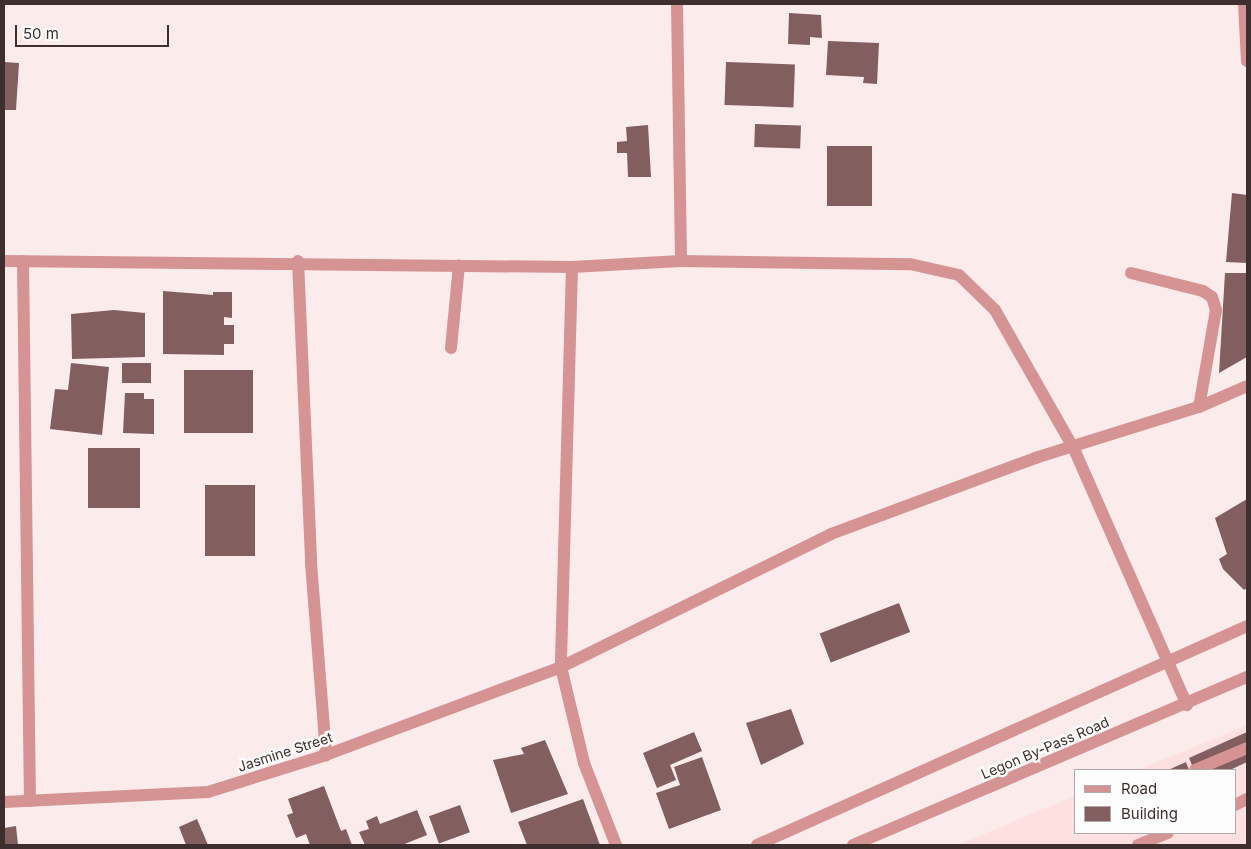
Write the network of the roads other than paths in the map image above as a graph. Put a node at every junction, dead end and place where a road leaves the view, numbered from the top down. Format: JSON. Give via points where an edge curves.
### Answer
{"nodes":[{"id":1,"x":677,"y":4,"type":"edge"},
{"id":2,"x":1244,"y":4,"type":"edge"},
{"id":3,"x":1247,"y":61,"type":"edge"},
{"id":4,"x":4,"y":261,"type":"edge"},
{"id":5,"x":23,"y":261,"type":"junction"},
{"id":6,"x":298,"y":261,"type":"junction"},
{"id":7,"x":681,"y":261,"type":"junction"},
{"id":8,"x":458,"y":265,"type":"junction"},
{"id":9,"x":572,"y":268,"type":"junction"},
{"id":10,"x":1131,"y":273,"type":"dead end"},
{"id":11,"x":451,"y":348,"type":"dead end"},
{"id":12,"x":1247,"y":386,"type":"edge"},
{"id":13,"x":1199,"y":407,"type":"junction"},
{"id":14,"x":1074,"y":449,"type":"junction"},
{"id":15,"x":1247,"y":626,"type":"edge"},
{"id":16,"x":1166,"y":662,"type":"junction"},
{"id":17,"x":561,"y":667,"type":"junction"},
{"id":18,"x":1247,"y":677,"type":"edge"},
{"id":19,"x":1187,"y":705,"type":"junction"},
{"id":20,"x":1247,"y":748,"type":"edge"},
{"id":21,"x":326,"y":755,"type":"junction"},
{"id":22,"x":1197,"y":769,"type":"edge"},
{"id":23,"x":4,"y":802,"type":"edge"},
{"id":24,"x":30,"y":802,"type":"junction"},
{"id":25,"x":1166,"y":834,"type":"edge"},
{"id":26,"x":616,"y":845,"type":"edge"},
{"id":27,"x":757,"y":845,"type":"edge"},
{"id":28,"x":854,"y":845,"type":"edge"},
{"id":29,"x":1138,"y":845,"type":"edge"}],
"edges":[{"from":1,"to":7,"type":"street"},
{"from":2,"to":3,"type":"street"},
{"from":4,"to":5,"type":"street"},
{"from":5,"to":6,"type":"street"},
{"from":5,"to":24,"type":"street"},
{"from":6,"to":8,"type":"street"},
{"from":6,"to":21,"type":"street","via":[[311,563]]},
{"from":7,"to":9,"type":"street"},
{"from":7,"to":14,"type":"street","via":[[910,264],[959,275],[995,310]]},
{"from":8,"to":9,"type":"street"},
{"from":8,"to":11,"type":"street"},
{"from":9,"to":17,"type":"street"},
{"from":10,"to":13,"type":"street","via":[[1203,291],[1212,297],[1216,310]]},
{"from":12,"to":13,"type":"street","name":"Jasmine Street"},
{"from":13,"to":14,"type":"street","name":"Jasmine Street"},
{"from":14,"to":16,"type":"street"},
{"from":14,"to":17,"type":"street","name":"Jasmine Street","via":[[1035,458],[832,534]]},
{"from":15,"to":16,"type":"street"},
{"from":16,"to":19,"type":"street"},
{"from":16,"to":27,"type":"street"},
{"from":17,"to":21,"type":"street","name":"Jasmine Street"},
{"from":17,"to":26,"type":"street","via":[[584,763]]},
{"from":18,"to":19,"type":"street","name":"Legon By-Pass Road"},
{"from":19,"to":28,"type":"street","name":"Legon By-Pass Road"},
{"from":20,"to":22,"type":"street"},
{"from":21,"to":24,"type":"street","name":"Jasmine Street","via":[[208,792]]},
{"from":23,"to":24,"type":"street","name":"Jasmine Street"},
{"from":25,"to":29,"type":"street"}]}
